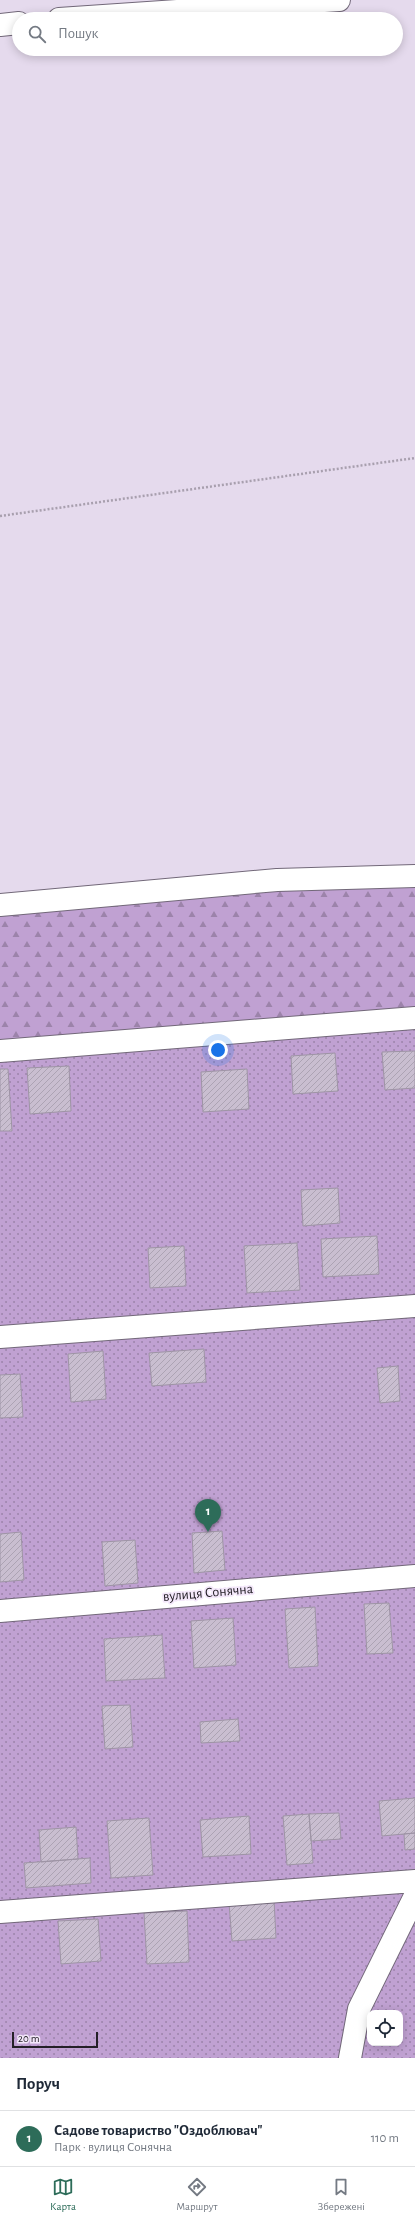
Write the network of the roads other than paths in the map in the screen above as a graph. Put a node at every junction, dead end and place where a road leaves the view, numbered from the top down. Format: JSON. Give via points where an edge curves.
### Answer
{"nodes":[{"id":1,"x":339,"y":0,"type":"edge"},
{"id":2,"x":162,"y":12,"type":"edge"},
{"id":3,"x":12,"y":24,"type":"edge"},
{"id":4,"x":0,"y":25,"type":"edge"},
{"id":5,"x":415,"y":876,"type":"edge"},
{"id":6,"x":0,"y":905,"type":"edge"},
{"id":7,"x":415,"y":1018,"type":"edge"},
{"id":8,"x":0,"y":1051,"type":"edge"},
{"id":9,"x":415,"y":1306,"type":"edge"},
{"id":10,"x":0,"y":1337,"type":"edge"},
{"id":11,"x":415,"y":1576,"type":"edge"},
{"id":12,"x":0,"y":1611,"type":"edge"},
{"id":13,"x":415,"y":1881,"type":"edge"},
{"id":14,"x":415,"y":1896,"type":"edge"},
{"id":15,"x":0,"y":1912,"type":"edge"},
{"id":16,"x":350,"y":2058,"type":"edge"}],
"edges":[{"from":1,"to":2,"type":"street"},
{"from":3,"to":4,"type":"street"},
{"from":5,"to":6,"type":"street","via":[[277,880]]},
{"from":7,"to":8,"type":"street"},
{"from":9,"to":10,"type":"street"},
{"from":11,"to":12,"type":"street","name":"вулиця Сонячна"},
{"from":13,"to":15,"type":"street"},
{"from":14,"to":16,"type":"street","via":[[359,2009]]}]}
